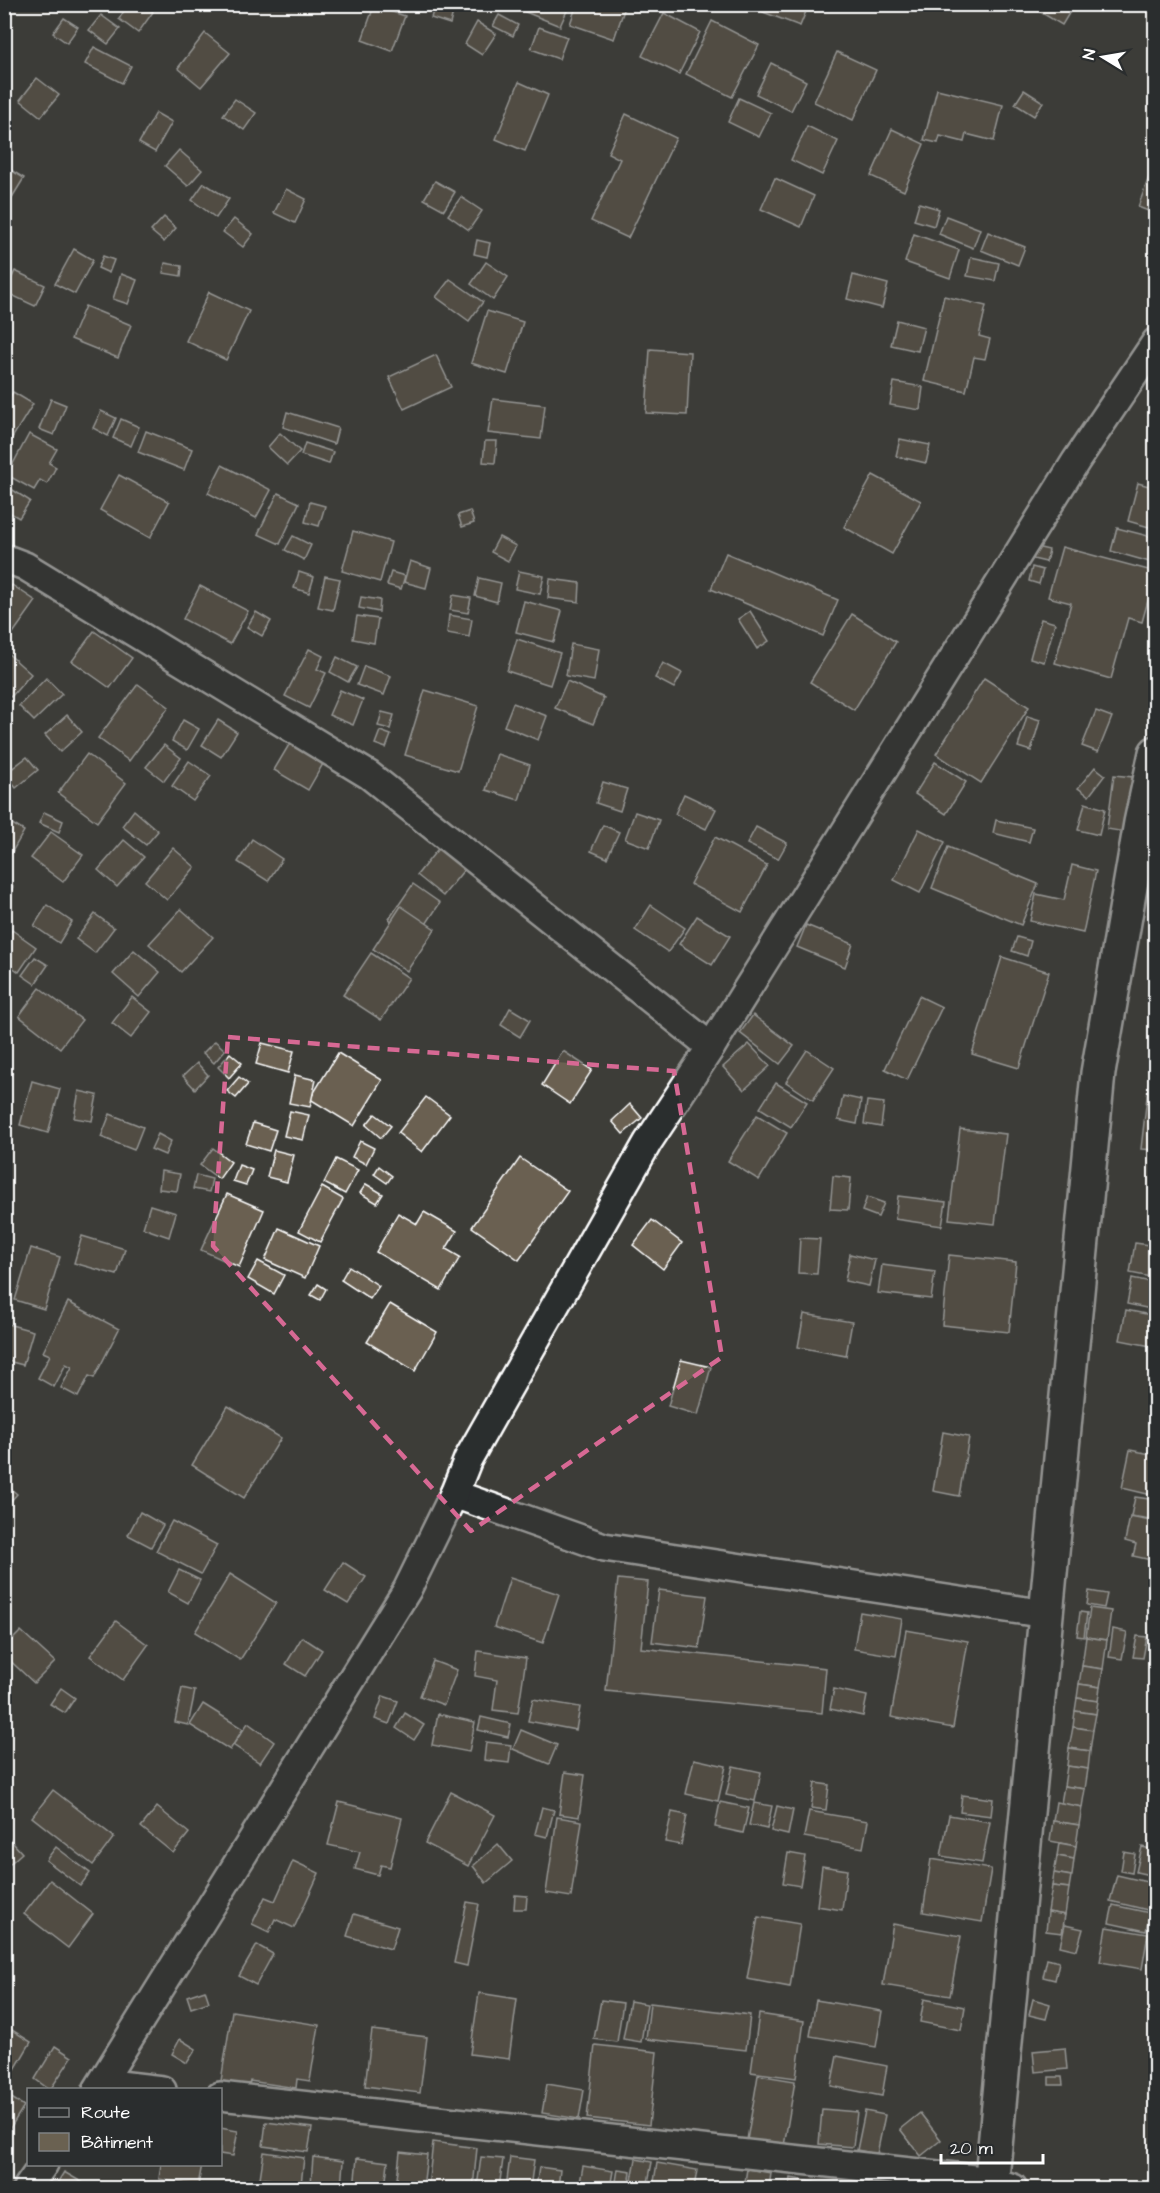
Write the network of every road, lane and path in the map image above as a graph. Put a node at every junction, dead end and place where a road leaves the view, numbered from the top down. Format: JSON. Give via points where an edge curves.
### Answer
{"nodes":[{"id":1,"x":1155,"y":342,"type":"edge"},
{"id":2,"x":4,"y":558,"type":"edge"},
{"id":3,"x":1155,"y":753,"type":"edge"},
{"id":4,"x":711,"y":1047,"type":"junction"},
{"id":5,"x":453,"y":1494,"type":"junction"},
{"id":6,"x":1046,"y":1614,"type":"junction"},
{"id":7,"x":100,"y":2086,"type":"edge"},
{"id":8,"x":131,"y":2088,"type":"edge"},
{"id":9,"x":222,"y":2096,"type":"edge"},
{"id":10,"x":43,"y":2166,"type":"edge"},
{"id":11,"x":999,"y":2186,"type":"edge"},
{"id":12,"x":27,"y":2188,"type":"edge"}],
"edges":[{"from":1,"to":4,"type":"street","via":[[1076,461]]},
{"from":2,"to":4,"type":"street","via":[[25,566],[369,775]]},
{"from":3,"to":6,"type":"main road","via":[[1098,1073]]},
{"from":4,"to":5,"type":"street","via":[[648,1142],[468,1459]]},
{"from":5,"to":6,"type":"street","via":[[604,1547]]},
{"from":5,"to":7,"type":"street","via":[[408,1590]]},
{"from":6,"to":11,"type":"main road"},
{"from":7,"to":8,"type":"street"},
{"from":9,"to":11,"type":"street"},
{"from":10,"to":12,"type":"street"}]}
